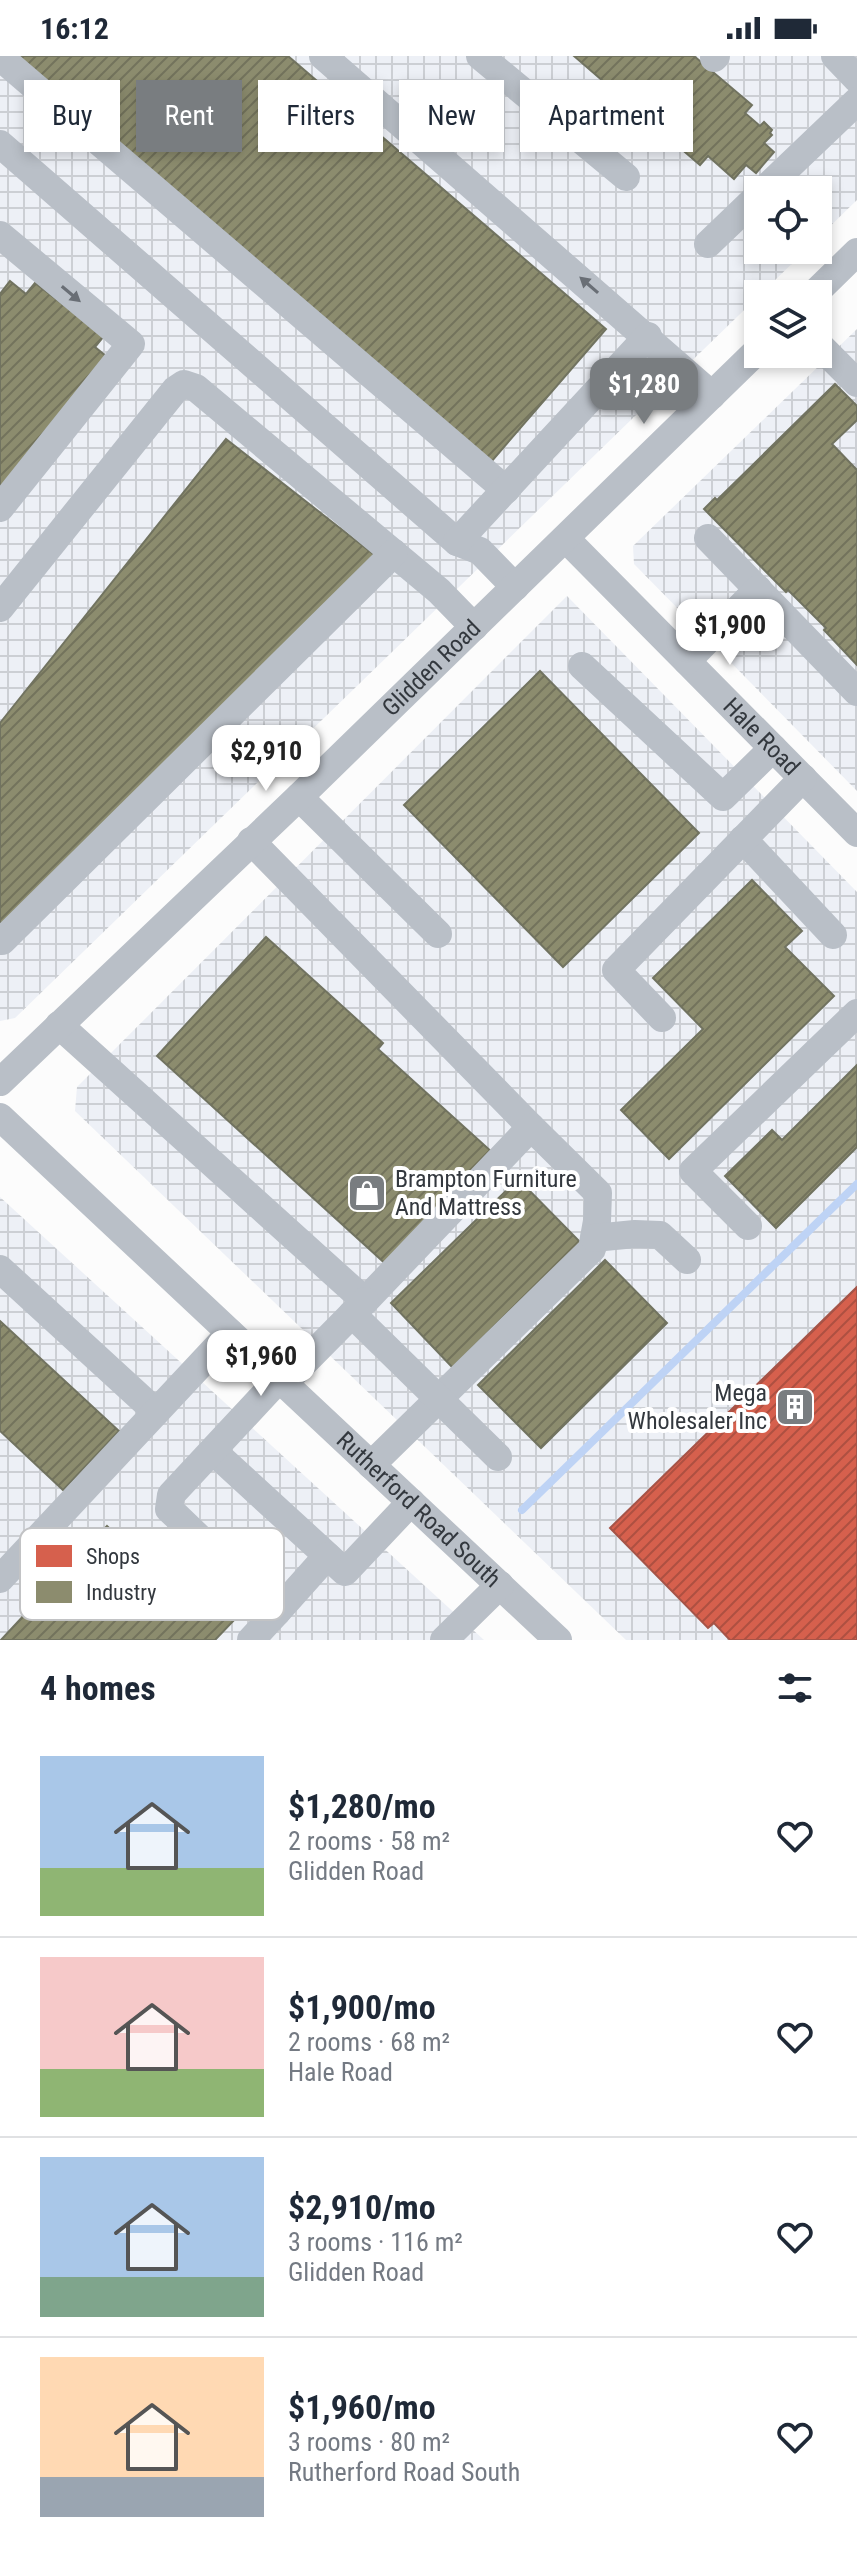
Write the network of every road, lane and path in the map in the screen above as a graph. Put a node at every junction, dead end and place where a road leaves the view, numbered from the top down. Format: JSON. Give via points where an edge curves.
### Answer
{"nodes":[{"id":1,"x":323,"y":56,"type":"edge"},
{"id":2,"x":480,"y":56,"type":"edge"},
{"id":3,"x":835,"y":56,"type":"edge"},
{"id":4,"x":0,"y":57,"type":"edge"},
{"id":5,"x":857,"y":79,"type":"edge"},
{"id":6,"x":857,"y":101,"type":"edge"},
{"id":7,"x":0,"y":144,"type":"edge"},
{"id":8,"x":779,"y":176,"type":"edge"},
{"id":9,"x":626,"y":177,"type":"dead end"},
{"id":10,"x":744,"y":209,"type":"edge"},
{"id":11,"x":708,"y":244,"type":"dead end"},
{"id":12,"x":4,"y":245,"type":"edge"},
{"id":13,"x":857,"y":252,"type":"edge"},
{"id":14,"x":828,"y":280,"type":"edge"},
{"id":15,"x":648,"y":336,"type":"junction"},
{"id":16,"x":832,"y":358,"type":"edge"},
{"id":17,"x":744,"y":364,"type":"edge"},
{"id":18,"x":857,"y":383,"type":"edge"},
{"id":19,"x":712,"y":395,"type":"junction"},
{"id":20,"x":506,"y":490,"type":"junction"},
{"id":21,"x":0,"y":508,"type":"edge"},
{"id":22,"x":708,"y":538,"type":"dead end"},
{"id":23,"x":566,"y":539,"type":"junction"},
{"id":24,"x":457,"y":542,"type":"junction"},
{"id":25,"x":394,"y":553,"type":"junction"},
{"id":26,"x":515,"y":587,"type":"junction"},
{"id":27,"x":758,"y":589,"type":"junction"},
{"id":28,"x":0,"y":608,"type":"edge"},
{"id":29,"x":474,"y":627,"type":"junction"},
{"id":30,"x":687,"y":661,"type":"junction"},
{"id":31,"x":582,"y":666,"type":"dead end"},
{"id":32,"x":857,"y":692,"type":"edge"},
{"id":33,"x":773,"y":748,"type":"junction"},
{"id":34,"x":803,"y":778,"type":"junction"},
{"id":35,"x":299,"y":797,"type":"junction"},
{"id":36,"x":857,"y":833,"type":"edge"},
{"id":37,"x":743,"y":839,"type":"junction"},
{"id":38,"x":251,"y":841,"type":"junction"},
{"id":39,"x":438,"y":934,"type":"dead end"},
{"id":40,"x":833,"y":935,"type":"dead end"},
{"id":41,"x":0,"y":941,"type":"edge"},
{"id":42,"x":857,"y":1013,"type":"edge"},
{"id":43,"x":662,"y":1018,"type":"dead end"},
{"id":44,"x":59,"y":1025,"type":"junction"},
{"id":45,"x":0,"y":1082,"type":"edge"},
{"id":46,"x":0,"y":1117,"type":"edge"},
{"id":47,"x":531,"y":1127,"type":"junction"},
{"id":48,"x":748,"y":1226,"type":"dead end"},
{"id":49,"x":594,"y":1238,"type":"junction"},
{"id":50,"x":687,"y":1260,"type":"dead end"},
{"id":51,"x":0,"y":1269,"type":"edge"},
{"id":52,"x":359,"y":1307,"type":"junction"},
{"id":53,"x":230,"y":1333,"type":"junction"},
{"id":54,"x":282,"y":1381,"type":"junction"},
{"id":55,"x":439,"y":1399,"type":"junction"},
{"id":56,"x":156,"y":1412,"type":"junction"},
{"id":57,"x":214,"y":1452,"type":"junction"},
{"id":58,"x":498,"y":1457,"type":"dead end"},
{"id":59,"x":371,"y":1465,"type":"junction"},
{"id":60,"x":411,"y":1502,"type":"junction"},
{"id":61,"x":48,"y":1528,"type":"edge"},
{"id":62,"x":189,"y":1528,"type":"edge"},
{"id":63,"x":327,"y":1556,"type":"junction"},
{"id":64,"x":20,"y":1558,"type":"edge"},
{"id":65,"x":0,"y":1579,"type":"edge"},
{"id":66,"x":500,"y":1585,"type":"junction"},
{"id":67,"x":284,"y":1604,"type":"edge"},
{"id":68,"x":270,"y":1620,"type":"edge"},
{"id":69,"x":251,"y":1640,"type":"edge"},
{"id":70,"x":444,"y":1640,"type":"edge"},
{"id":71,"x":558,"y":1640,"type":"edge"}],
"edges":[{"from":15,"to":1,"type":"street","one_way":true},
{"from":2,"to":9,"type":"street"},
{"from":3,"to":5,"type":"street"},
{"from":4,"to":20,"type":"street"},
{"from":6,"to":8,"type":"street"},
{"from":7,"to":24,"type":"street"},
{"from":10,"to":11,"type":"street"},
{"from":12,"to":21,"type":"street","one_way":true,"via":[[131,344]]},
{"from":13,"to":14,"type":"street"},
{"from":15,"to":19,"type":"street"},
{"from":15,"to":20,"type":"street"},
{"from":16,"to":18,"type":"street"},
{"from":17,"to":19,"type":"street","name":"Glidden Road"},
{"from":19,"to":23,"type":"street","name":"Glidden Road"},
{"from":20,"to":24,"type":"street"},
{"from":22,"to":27,"type":"street"},
{"from":23,"to":26,"type":"street","name":"Glidden Road"},
{"from":23,"to":30,"type":"street","name":"Hale Road"},
{"from":24,"to":26,"type":"street","via":[[480,551]]},
{"from":25,"to":28,"type":"street","via":[[196,388],[184,384]]},
{"from":25,"to":29,"type":"street"},
{"from":25,"to":41,"type":"street"},
{"from":26,"to":29,"type":"street","name":"Glidden Road"},
{"from":27,"to":30,"type":"street"},
{"from":27,"to":32,"type":"street"},
{"from":29,"to":35,"type":"street","name":"Glidden Road"},
{"from":30,"to":33,"type":"street","name":"Hale Road"},
{"from":31,"to":33,"type":"street","via":[[723,797]]},
{"from":33,"to":34,"type":"street","name":"Hale Road"},
{"from":34,"to":36,"type":"street","name":"Hale Road"},
{"from":34,"to":37,"type":"street"},
{"from":35,"to":38,"type":"street","name":"Glidden Road"},
{"from":35,"to":39,"type":"street"},
{"from":37,"to":40,"type":"street"},
{"from":37,"to":43,"type":"street","via":[[616,970]]},
{"from":38,"to":44,"type":"street","name":"Glidden Road"},
{"from":38,"to":47,"type":"street"},
{"from":42,"to":48,"type":"street","via":[[693,1171]]},
{"from":44,"to":45,"type":"street","name":"Glidden Road"},
{"from":44,"to":52,"type":"street"},
{"from":46,"to":53,"type":"street","name":"Rutherford Road South"},
{"from":47,"to":49,"type":"street","via":[[598,1193]]},
{"from":47,"to":52,"type":"street"},
{"from":49,"to":50,"type":"street","via":[[660,1235]]},
{"from":49,"to":55,"type":"street","via":[[592,1249]]},
{"from":51,"to":56,"type":"street"},
{"from":52,"to":54,"type":"street"},
{"from":52,"to":55,"type":"street"},
{"from":53,"to":54,"type":"street","name":"Rutherford Road South"},
{"from":53,"to":56,"type":"street"},
{"from":54,"to":57,"type":"street"},
{"from":54,"to":59,"type":"street","name":"Rutherford Road South"},
{"from":55,"to":58,"type":"street"},
{"from":55,"to":59,"type":"street"},
{"from":56,"to":61,"type":"street"},
{"from":57,"to":62,"type":"street","via":[[171,1495],[169,1509]]},
{"from":57,"to":63,"type":"street"},
{"from":59,"to":60,"type":"street","name":"Rutherford Road South"},
{"from":60,"to":63,"type":"street","via":[[345,1572]]},
{"from":60,"to":66,"type":"street","name":"Rutherford Road South"},
{"from":63,"to":67,"type":"street"},
{"from":64,"to":65,"type":"street"},
{"from":66,"to":70,"type":"street"},
{"from":66,"to":71,"type":"street","name":"Rutherford Road South"},
{"from":68,"to":69,"type":"street"}]}
